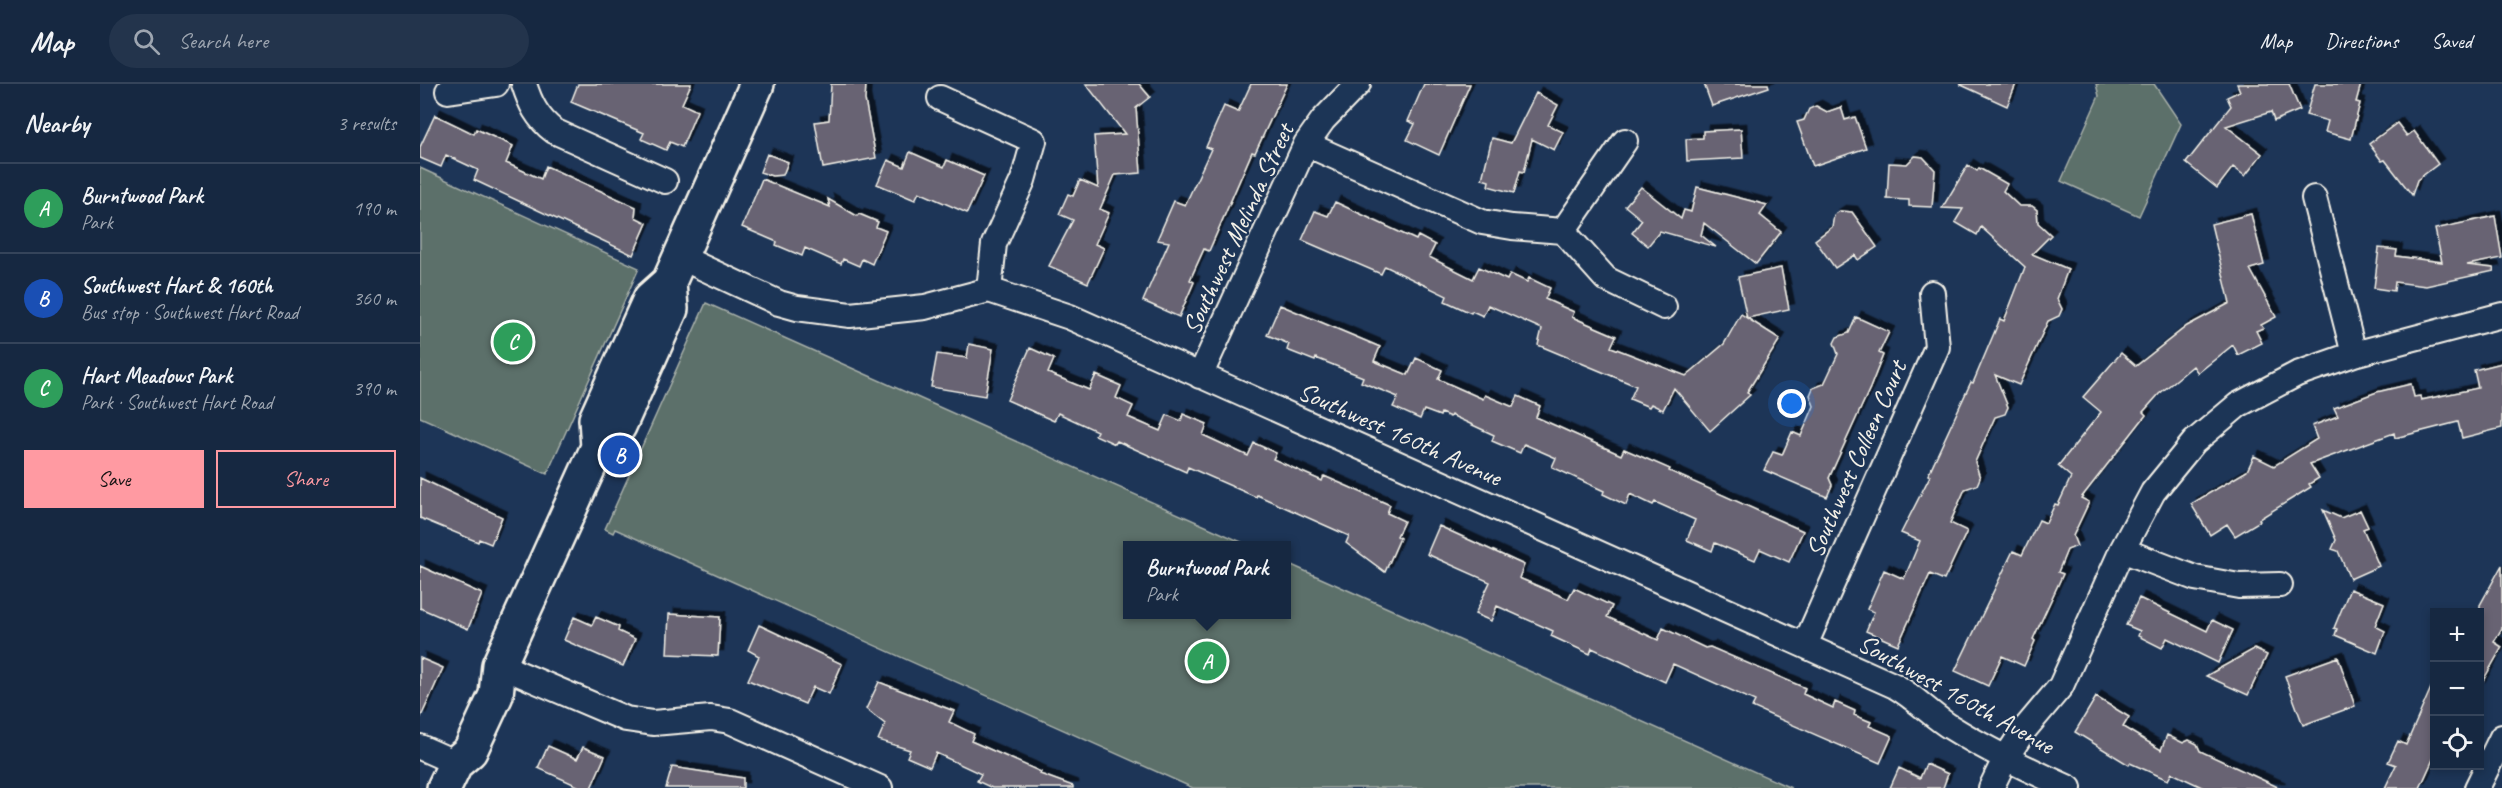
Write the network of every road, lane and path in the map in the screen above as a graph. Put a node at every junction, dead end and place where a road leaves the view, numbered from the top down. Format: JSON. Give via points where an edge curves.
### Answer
{"nodes":[{"id":1,"x":496,"y":84,"type":"edge"},
{"id":2,"x":524,"y":84,"type":"edge"},
{"id":3,"x":757,"y":84,"type":"edge"},
{"id":4,"x":1358,"y":84,"type":"edge"},
{"id":5,"x":448,"y":92,"type":"dead end"},
{"id":6,"x":940,"y":98,"type":"dead end"},
{"id":7,"x":1625,"y":141,"type":"dead end"},
{"id":8,"x":1306,"y":144,"type":"junction"},
{"id":9,"x":665,"y":181,"type":"dead end"},
{"id":10,"x":2314,"y":198,"type":"dead end"},
{"id":11,"x":1563,"y":231,"type":"junction"},
{"id":12,"x":675,"y":270,"type":"junction"},
{"id":13,"x":989,"y":290,"type":"junction"},
{"id":14,"x":1932,"y":293,"type":"dead end"},
{"id":15,"x":1664,"y":307,"type":"dead end"},
{"id":16,"x":2502,"y":315,"type":"edge"},
{"id":17,"x":2354,"y":354,"type":"junction"},
{"id":18,"x":1200,"y":376,"type":"junction"},
{"id":19,"x":2122,"y":550,"type":"junction"},
{"id":20,"x":2280,"y":585,"type":"dead end"},
{"id":21,"x":1805,"y":645,"type":"junction"},
{"id":22,"x":499,"y":665,"type":"junction"},
{"id":23,"x":2502,"y":736,"type":"edge"},
{"id":24,"x":420,"y":747,"type":"edge"},
{"id":25,"x":2005,"y":759,"type":"junction"},
{"id":26,"x":450,"y":775,"type":"edge"},
{"id":27,"x":880,"y":788,"type":"edge"},
{"id":28,"x":1991,"y":788,"type":"edge"},
{"id":29,"x":2069,"y":788,"type":"edge"},
{"id":30,"x":2477,"y":788,"type":"edge"}],
"edges":[{"from":1,"to":5,"type":"street"},
{"from":2,"to":9,"type":"street","via":[[543,123],[554,131]]},
{"from":3,"to":12,"type":"main road"},
{"from":4,"to":8,"type":"street","name":"Southwest Melinda Street"},
{"from":6,"to":13,"type":"street","via":[[1034,141],[1023,180],[994,244]]},
{"from":7,"to":11,"type":"street"},
{"from":8,"to":11,"type":"street","via":[[1482,222]]},
{"from":8,"to":18,"type":"street","name":"Southwest Melinda Street"},
{"from":10,"to":17,"type":"street"},
{"from":11,"to":15,"type":"street","via":[[1606,279]]},
{"from":12,"to":13,"type":"street","via":[[797,308],[850,315],[925,307]]},
{"from":12,"to":22,"type":"main road","via":[[650,299],[596,419],[598,447]]},
{"from":13,"to":18,"type":"street","name":"Southwest 160th Avenue","via":[[1070,317]]},
{"from":14,"to":21,"type":"street","name":"Southwest Colleen Court","via":[[1937,347]]},
{"from":16,"to":17,"type":"street"},
{"from":17,"to":19,"type":"street","via":[[2297,374],[2238,405],[2194,442],[2153,492]]},
{"from":18,"to":21,"type":"street","name":"Southwest 160th Avenue"},
{"from":19,"to":20,"type":"street","via":[[2195,578],[2239,586]]},
{"from":19,"to":25,"type":"street","via":[[2061,686]]},
{"from":21,"to":25,"type":"street","name":"Southwest 160th Avenue","via":[[1895,686],[1949,726]]},
{"from":22,"to":26,"type":"main road","via":[[496,694],[470,751]]},
{"from":22,"to":27,"type":"street","via":[[626,719],[653,723],[711,718],[730,721]]},
{"from":23,"to":30,"type":"street"},
{"from":24,"to":26,"type":"street"},
{"from":25,"to":28,"type":"street"},
{"from":25,"to":29,"type":"street","name":"Southwest 160th Avenue"}]}
